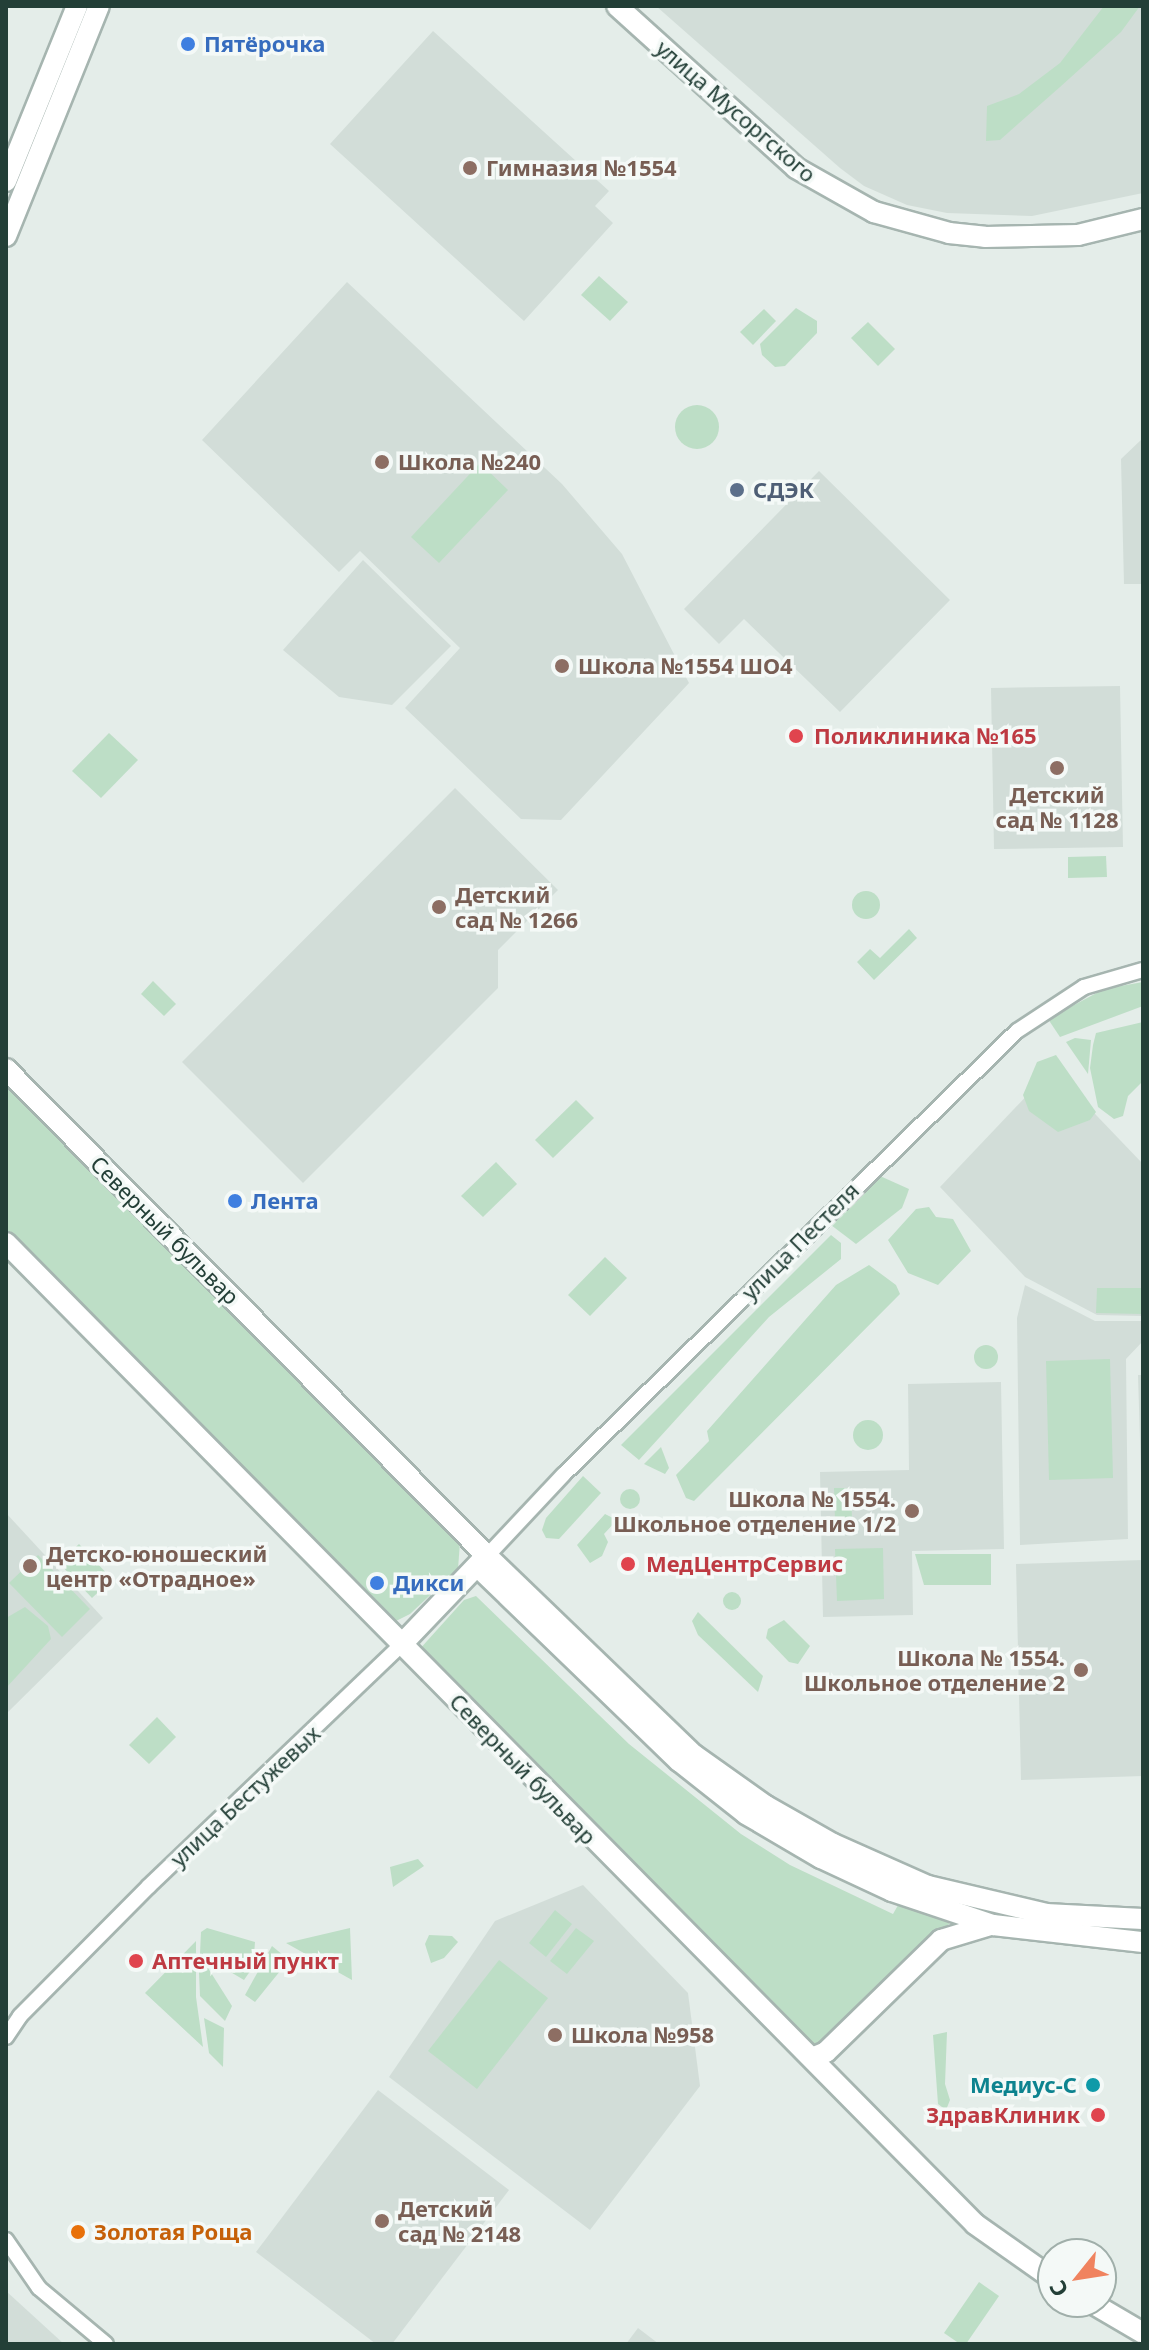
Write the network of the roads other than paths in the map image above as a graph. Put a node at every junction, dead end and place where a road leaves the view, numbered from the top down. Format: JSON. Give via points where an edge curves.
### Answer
{"nodes":[{"id":1,"x":77,"y":6,"type":"edge"},
{"id":2,"x":99,"y":6,"type":"edge"},
{"id":3,"x":617,"y":6,"type":"edge"},
{"id":4,"x":6,"y":181,"type":"edge"},
{"id":5,"x":1143,"y":219,"type":"edge"},
{"id":6,"x":6,"y":236,"type":"edge"},
{"id":7,"x":1143,"y":970,"type":"edge"},
{"id":8,"x":6,"y":1069,"type":"edge"},
{"id":9,"x":6,"y":1243,"type":"edge"},
{"id":10,"x":482,"y":1561,"type":"junction"},
{"id":11,"x":401,"y":1645,"type":"junction"},
{"id":12,"x":1143,"y":1919,"type":"edge"},
{"id":13,"x":993,"y":1925,"type":"junction"},
{"id":14,"x":1143,"y":1942,"type":"edge"},
{"id":15,"x":6,"y":2037,"type":"edge"},
{"id":16,"x":812,"y":2058,"type":"junction"},
{"id":17,"x":6,"y":2240,"type":"edge"},
{"id":18,"x":1037,"y":2268,"type":"edge"},
{"id":19,"x":1117,"y":2318,"type":"edge"},
{"id":20,"x":1143,"y":2333,"type":"edge"},
{"id":21,"x":106,"y":2344,"type":"edge"}],
"edges":[{"from":1,"to":4,"type":"main road"},
{"from":2,"to":6,"type":"main road"},
{"from":3,"to":5,"type":"main road","name":"улица Мусоргского","via":[[796,168],[874,212],[949,233],[1016,238],[1078,235]]},
{"from":7,"to":10,"type":"street","name":"улица Пестеля","via":[[1084,987],[1017,1031],[563,1475]]},
{"from":8,"to":10,"type":"main road","name":"Северный бульвар"},
{"from":9,"to":11,"type":"main road","name":"Северный бульвар"},
{"from":10,"to":11,"type":"main road","name":"улица Бестужевых"},
{"from":10,"to":12,"type":"main road","name":"Северный бульвар","via":[[694,1755],[819,1837],[898,1875],[981,1901],[1046,1914]]},
{"from":10,"to":13,"type":"main road","name":"Северный бульвар","via":[[679,1761],[746,1814],[821,1858],[935,1908]]},
{"from":11,"to":15,"type":"street","name":"улица Бестужевых","via":[[149,1886],[20,2016]]},
{"from":11,"to":16,"type":"main road","name":"Северный бульвар"},
{"from":13,"to":14,"type":"main road","name":"Северный бульвар"},
{"from":13,"to":16,"type":"main road","via":[[941,1940],[826,2052]]},
{"from":16,"to":18,"type":"main road","name":"Северный бульвар","via":[[975,2224]]},
{"from":17,"to":21,"type":"street","via":[[39,2288]]},
{"from":19,"to":20,"type":"main road"}]}
